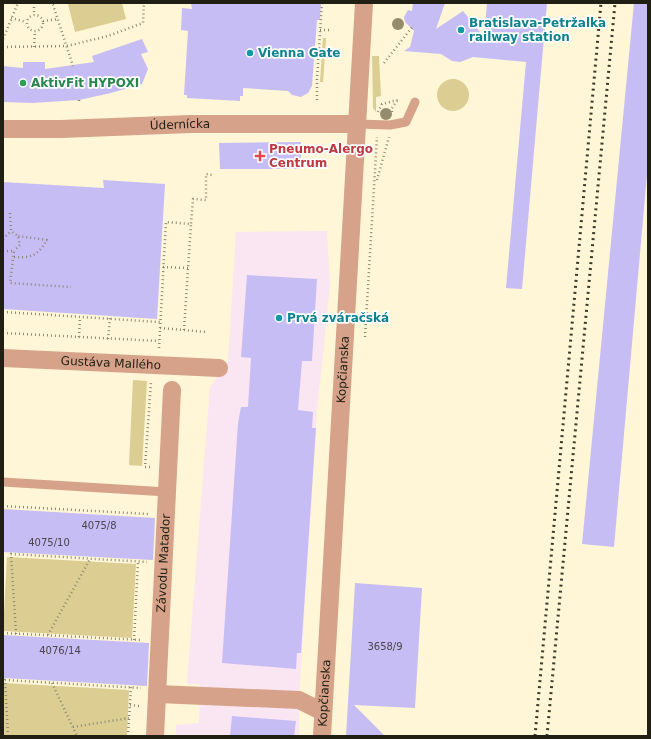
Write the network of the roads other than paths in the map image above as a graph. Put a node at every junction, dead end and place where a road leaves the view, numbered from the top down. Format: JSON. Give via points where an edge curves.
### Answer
{"nodes":[{"id":1,"x":364,"y":3,"type":"edge"},
{"id":2,"x":415,"y":102,"type":"dead end"},
{"id":3,"x":357,"y":124,"type":"junction"},
{"id":4,"x":3,"y":129,"type":"edge"},
{"id":5,"x":3,"y":358,"type":"edge"},
{"id":6,"x":219,"y":368,"type":"dead end"},
{"id":7,"x":172,"y":390,"type":"dead end"},
{"id":8,"x":3,"y":482,"type":"edge"},
{"id":9,"x":167,"y":492,"type":"junction"},
{"id":10,"x":151,"y":691,"type":"junction"},
{"id":11,"x":323,"y":712,"type":"junction"},
{"id":12,"x":155,"y":736,"type":"edge"},
{"id":13,"x":322,"y":736,"type":"edge"}],
"edges":[{"from":1,"to":3,"type":"street","name":"Kopčianska"},
{"from":2,"to":3,"type":"lane","via":[[406,122],[390,125]]},
{"from":3,"to":4,"type":"street","name":"Údernícka","via":[[191,124]]},
{"from":3,"to":11,"type":"street","name":"Kopčianska"},
{"from":5,"to":6,"type":"street","name":"Gustáva Mallého"},
{"from":7,"to":9,"type":"street","name":"Závodu Matador"},
{"from":8,"to":9,"type":"lane"},
{"from":9,"to":10,"type":"street","name":"Závodu Matador","via":[[160,642]]},
{"from":10,"to":11,"type":"street","via":[[299,700]]},
{"from":10,"to":12,"type":"street","name":"Závodu Matador"},
{"from":11,"to":13,"type":"street","name":"Kopčianska"}]}
